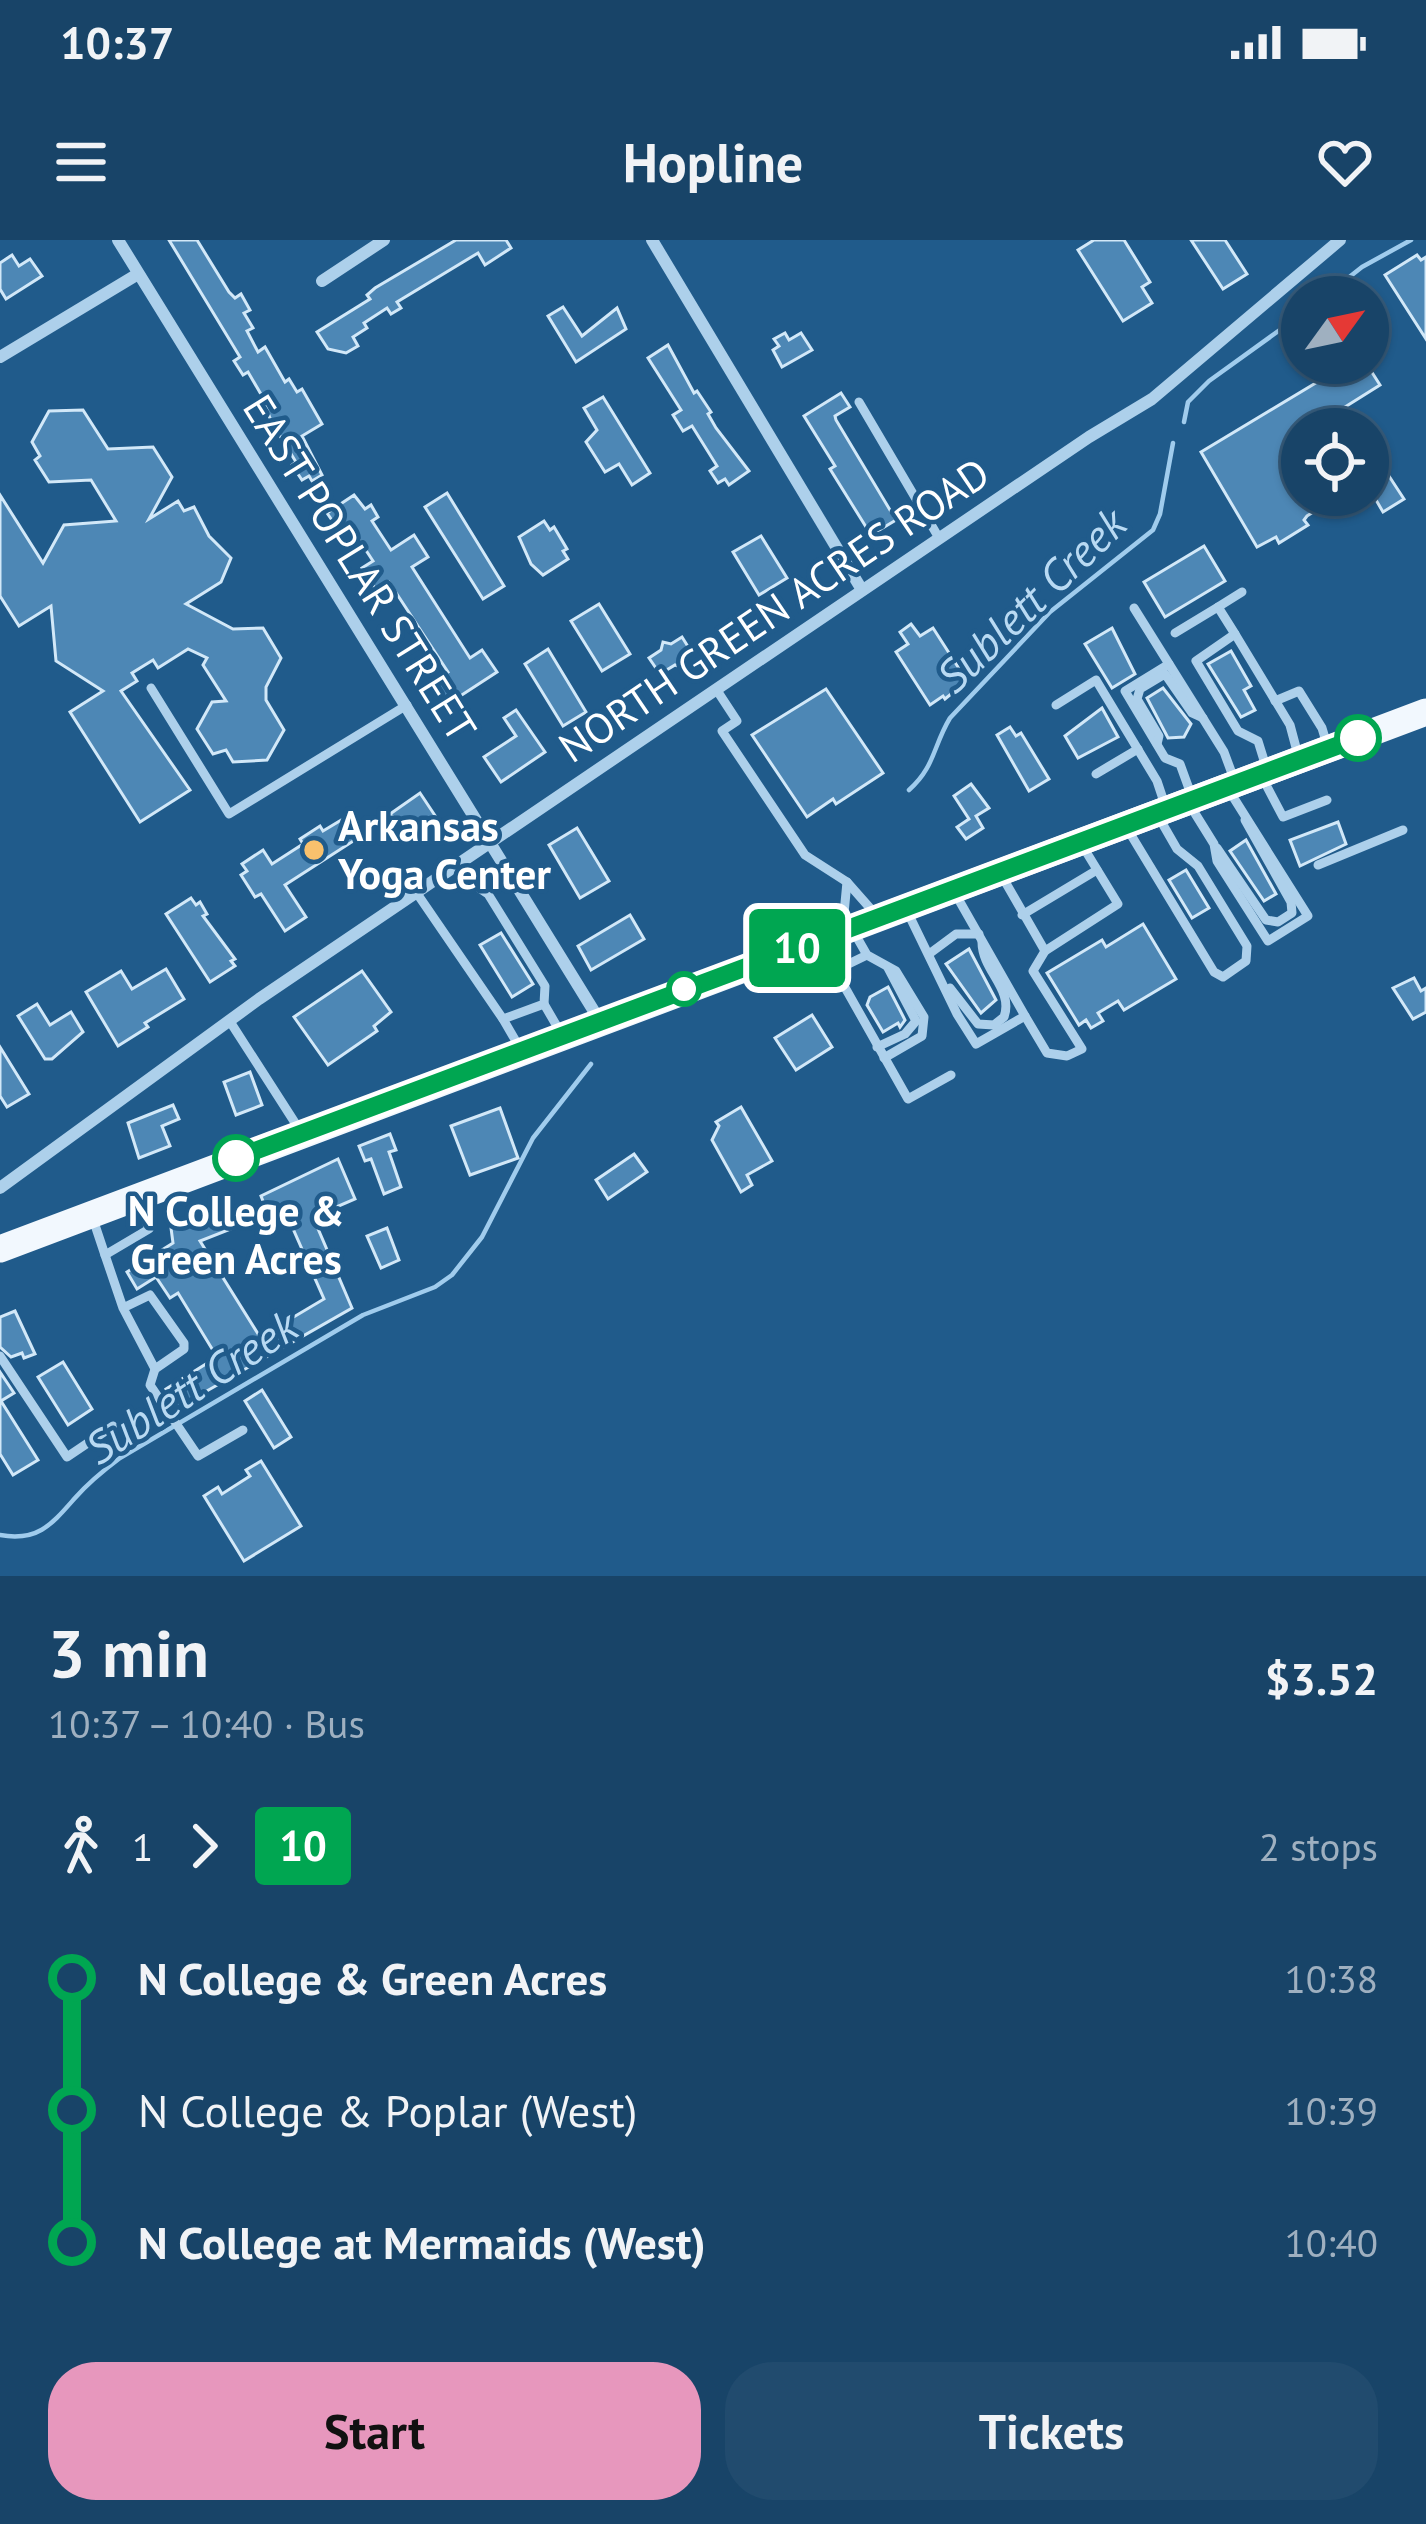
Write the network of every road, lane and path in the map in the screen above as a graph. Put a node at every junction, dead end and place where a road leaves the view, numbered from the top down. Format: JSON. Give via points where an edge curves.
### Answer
{"nodes":[{"id":1,"x":118,"y":240,"type":"edge"},
{"id":2,"x":384,"y":240,"type":"edge"},
{"id":3,"x":652,"y":240,"type":"edge"},
{"id":4,"x":1335,"y":242,"type":"edge"},
{"id":5,"x":138,"y":274,"type":"junction"},
{"id":6,"x":322,"y":281,"type":"dead end"},
{"id":7,"x":0,"y":357,"type":"edge"},
{"id":8,"x":859,"y":402,"type":"dead end"},
{"id":9,"x":939,"y":538,"type":"junction"},
{"id":10,"x":862,"y":590,"type":"junction"},
{"id":11,"x":1242,"y":592,"type":"dead end"},
{"id":12,"x":1218,"y":607,"type":"junction"},
{"id":13,"x":1134,"y":608,"type":"dead end"},
{"id":14,"x":1175,"y":633,"type":"dead end"},
{"id":15,"x":1235,"y":634,"type":"junction"},
{"id":16,"x":1169,"y":664,"type":"junction"},
{"id":17,"x":151,"y":688,"type":"dead end"},
{"id":18,"x":1268,"y":688,"type":"junction"},
{"id":19,"x":716,"y":689,"type":"junction"},
{"id":20,"x":1220,"y":700,"type":"junction"},
{"id":21,"x":1275,"y":701,"type":"junction"},
{"id":22,"x":406,"y":705,"type":"junction"},
{"id":23,"x":1056,"y":705,"type":"dead end"},
{"id":24,"x":1426,"y":712,"type":"edge"},
{"id":25,"x":1203,"y":718,"type":"junction"},
{"id":26,"x":1157,"y":744,"type":"junction"},
{"id":27,"x":1138,"y":749,"type":"junction"},
{"id":28,"x":1329,"y":749,"type":"junction"},
{"id":29,"x":1299,"y":760,"type":"junction"},
{"id":30,"x":1096,"y":774,"type":"dead end"},
{"id":31,"x":1248,"y":779,"type":"junction"},
{"id":32,"x":1327,"y":800,"type":"dead end"},
{"id":33,"x":1176,"y":806,"type":"junction"},
{"id":34,"x":1244,"y":818,"type":"junction"},
{"id":35,"x":1125,"y":826,"type":"junction"},
{"id":36,"x":1403,"y":830,"type":"dead end"},
{"id":37,"x":491,"y":841,"type":"junction"},
{"id":38,"x":1081,"y":842,"type":"junction"},
{"id":39,"x":1214,"y":844,"type":"junction"},
{"id":40,"x":1318,"y":865,"type":"dead end"},
{"id":41,"x":455,"y":866,"type":"junction"},
{"id":42,"x":1097,"y":870,"type":"junction"},
{"id":43,"x":1000,"y":873,"type":"junction"},
{"id":44,"x":847,"y":882,"type":"junction"},
{"id":45,"x":953,"y":890,"type":"junction"},
{"id":46,"x":416,"y":892,"type":"junction"},
{"id":47,"x":1022,"y":915,"type":"junction"},
{"id":48,"x":859,"y":925,"type":"junction"},
{"id":49,"x":980,"y":936,"type":"junction"},
{"id":50,"x":1045,"y":951,"type":"junction"},
{"id":51,"x":929,"y":954,"type":"junction"},
{"id":52,"x":867,"y":956,"type":"junction"},
{"id":53,"x":886,"y":963,"type":"junction"},
{"id":54,"x":834,"y":971,"type":"junction"},
{"id":55,"x":943,"y":980,"type":"junction"},
{"id":56,"x":544,"y":1004,"type":"junction"},
{"id":57,"x":1025,"y":1016,"type":"junction"},
{"id":58,"x":503,"y":1019,"type":"junction"},
{"id":59,"x":229,"y":1020,"type":"junction"},
{"id":60,"x":601,"y":1021,"type":"junction"},
{"id":61,"x":562,"y":1035,"type":"junction"},
{"id":62,"x":877,"y":1047,"type":"junction"},
{"id":63,"x":520,"y":1050,"type":"junction"},
{"id":64,"x":884,"y":1058,"type":"junction"},
{"id":65,"x":951,"y":1075,"type":"dead end"},
{"id":66,"x":302,"y":1134,"type":"junction"},
{"id":67,"x":0,"y":1188,"type":"edge"},
{"id":68,"x":137,"y":1196,"type":"junction"},
{"id":69,"x":92,"y":1214,"type":"junction"},
{"id":70,"x":0,"y":1249,"type":"edge"},
{"id":71,"x":105,"y":1255,"type":"junction"},
{"id":72,"x":123,"y":1308,"type":"junction"},
{"id":73,"x":0,"y":1355,"type":"edge"},
{"id":74,"x":155,"y":1369,"type":"junction"},
{"id":75,"x":112,"y":1426,"type":"dead end"},
{"id":76,"x":243,"y":1430,"type":"dead end"}],
"edges":[{"from":1,"to":5,"type":"street","name":"EAST POPLAR STREET"},
{"from":2,"to":6,"type":"street"},
{"from":3,"to":10,"type":"street"},
{"from":4,"to":9,"type":"street","name":"NORTH GREEN ACRES ROAD","via":[[1153,399]]},
{"from":5,"to":7,"type":"street"},
{"from":5,"to":22,"type":"street","name":"EAST POPLAR STREET"},
{"from":8,"to":9,"type":"lane"},
{"from":9,"to":10,"type":"street","name":"NORTH GREEN ACRES ROAD"},
{"from":10,"to":19,"type":"street","name":"NORTH GREEN ACRES ROAD"},
{"from":11,"to":12,"type":"lane"},
{"from":12,"to":14,"type":"lane"},
{"from":12,"to":15,"type":"lane"},
{"from":13,"to":16,"type":"lane"},
{"from":15,"to":18,"type":"lane"},
{"from":15,"to":20,"type":"lane","via":[[1196,661]]},
{"from":16,"to":25,"type":"lane"},
{"from":16,"to":26,"type":"lane","via":[[1125,691]]},
{"from":17,"to":22,"type":"lane","via":[[229,814]]},
{"from":18,"to":20,"type":"lane","via":[[1231,644],[1202,664]]},
{"from":18,"to":21,"type":"lane"},
{"from":19,"to":37,"type":"street","name":"NORTH GREEN ACRES ROAD"},
{"from":19,"to":44,"type":"lane","via":[[737,721],[722,731],[805,855]]},
{"from":20,"to":31,"type":"lane","via":[[1238,731],[1258,741]]},
{"from":21,"to":28,"type":"lane","via":[[1298,691]]},
{"from":21,"to":29,"type":"lane"},
{"from":22,"to":37,"type":"street","name":"EAST POPLAR STREET"},
{"from":23,"to":27,"type":"lane","via":[[1096,680]]},
{"from":24,"to":28,"type":"main road"},
{"from":25,"to":26,"type":"lane","via":[[1165,674],[1138,699]]},
{"from":25,"to":31,"type":"lane"},
{"from":26,"to":33,"type":"lane","via":[[1180,764]]},
{"from":27,"to":30,"type":"lane"},
{"from":27,"to":33,"type":"lane"},
{"from":28,"to":29,"type":"main road"},
{"from":29,"to":31,"type":"main road"},
{"from":31,"to":32,"type":"lane","via":[[1283,817]]},
{"from":31,"to":33,"type":"main road"},
{"from":31,"to":34,"type":"lane"},
{"from":33,"to":35,"type":"main road"},
{"from":33,"to":35,"type":"lane","via":[[1178,849],[1198,866],[1247,946],[1246,962],[1218,975]]},
{"from":33,"to":39,"type":"lane"},
{"from":34,"to":39,"type":"lane","via":[[1292,913],[1266,920]]},
{"from":34,"to":39,"type":"lane","via":[[1307,916],[1268,940]]},
{"from":35,"to":38,"type":"main road"},
{"from":36,"to":40,"type":"lane"},
{"from":37,"to":41,"type":"street","name":"NORTH GREEN ACRES ROAD"},
{"from":37,"to":60,"type":"street","name":"EAST POPLAR STREET"},
{"from":38,"to":42,"type":"lane"},
{"from":38,"to":43,"type":"main road"},
{"from":41,"to":46,"type":"street","name":"NORTH GREEN ACRES ROAD"},
{"from":41,"to":56,"type":"lane","via":[[488,894],[545,986]]},
{"from":42,"to":47,"type":"lane"},
{"from":42,"to":50,"type":"lane","via":[[1118,904]]},
{"from":43,"to":45,"type":"main road"},
{"from":43,"to":47,"type":"lane"},
{"from":44,"to":48,"type":"lane"},
{"from":44,"to":48,"type":"lane"},
{"from":45,"to":48,"type":"main road"},
{"from":45,"to":49,"type":"lane"},
{"from":46,"to":58,"type":"lane"},
{"from":46,"to":59,"type":"street","name":"NORTH GREEN ACRES ROAD"},
{"from":47,"to":50,"type":"lane"},
{"from":48,"to":51,"type":"lane"},
{"from":48,"to":52,"type":"lane"},
{"from":48,"to":54,"type":"lane"},
{"from":48,"to":60,"type":"main road"},
{"from":49,"to":51,"type":"lane","via":[[956,934]]},
{"from":49,"to":55,"type":"lane","via":[[1008,1003],[1000,1022],[978,1024]]},
{"from":49,"to":57,"type":"lane"},
{"from":50,"to":57,"type":"lane","via":[[1033,971],[1082,1048],[1047,1053]]},
{"from":51,"to":55,"type":"lane"},
{"from":52,"to":53,"type":"lane"},
{"from":52,"to":54,"type":"lane"},
{"from":53,"to":62,"type":"lane","via":[[916,1021]]},
{"from":53,"to":64,"type":"lane","via":[[924,1027]]},
{"from":54,"to":62,"type":"lane"},
{"from":55,"to":57,"type":"lane","via":[[976,1044]]},
{"from":56,"to":58,"type":"lane"},
{"from":56,"to":61,"type":"lane"},
{"from":58,"to":63,"type":"lane"},
{"from":59,"to":66,"type":"lane"},
{"from":59,"to":67,"type":"street","name":"NORTH GREEN ACRES ROAD"},
{"from":60,"to":61,"type":"main road"},
{"from":61,"to":63,"type":"main road"},
{"from":62,"to":64,"type":"lane"},
{"from":63,"to":66,"type":"main road"},
{"from":64,"to":65,"type":"lane","via":[[908,1099]]},
{"from":66,"to":68,"type":"main road"},
{"from":68,"to":69,"type":"main road"},
{"from":68,"to":71,"type":"lane","via":[[149,1229]]},
{"from":69,"to":70,"type":"main road"},
{"from":69,"to":71,"type":"lane"},
{"from":71,"to":72,"type":"lane"},
{"from":72,"to":74,"type":"lane"},
{"from":72,"to":74,"type":"lane","via":[[151,1294],[184,1343]]},
{"from":73,"to":75,"type":"lane","via":[[68,1457]]},
{"from":74,"to":76,"type":"lane","via":[[149,1385],[198,1456]]}]}
